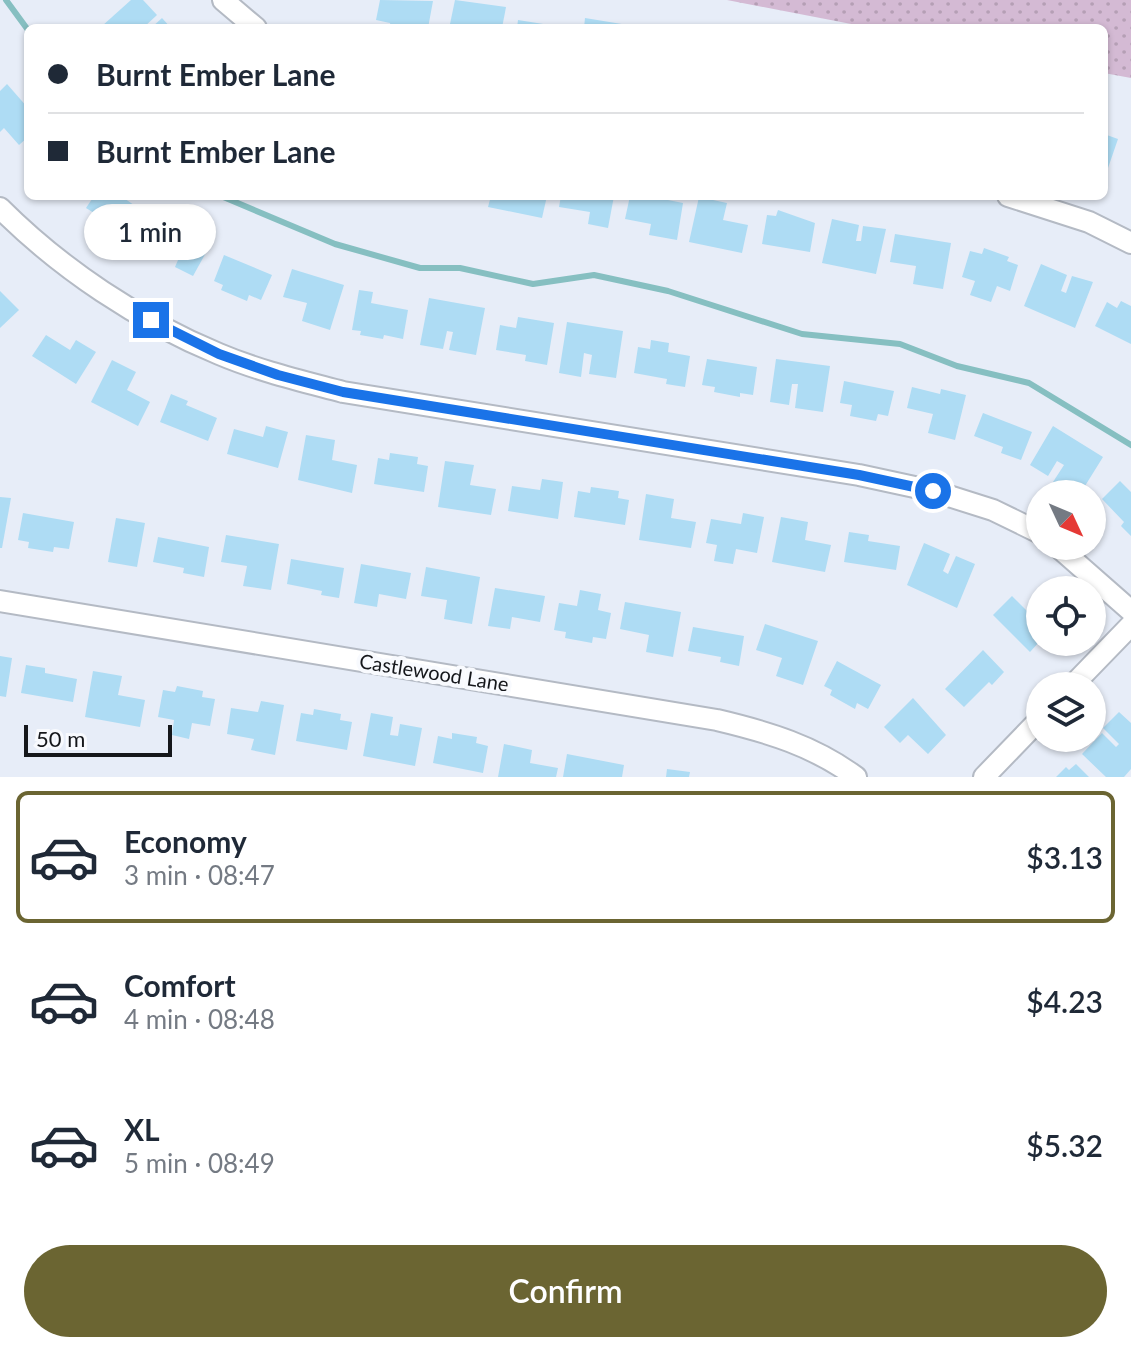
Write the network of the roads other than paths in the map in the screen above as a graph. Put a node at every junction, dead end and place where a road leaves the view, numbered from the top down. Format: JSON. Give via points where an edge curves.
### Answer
{"nodes":[{"id":1,"x":223,"y":0,"type":"edge"},
{"id":2,"x":251,"y":24,"type":"edge"},
{"id":3,"x":1020,"y":200,"type":"edge"},
{"id":4,"x":0,"y":208,"type":"edge"},
{"id":5,"x":1131,"y":243,"type":"edge"},
{"id":6,"x":1026,"y":526,"type":"edge"},
{"id":7,"x":1073,"y":560,"type":"edge"},
{"id":8,"x":0,"y":601,"type":"edge"},
{"id":9,"x":1131,"y":611,"type":"edge"},
{"id":10,"x":1131,"y":625,"type":"edge"},
{"id":11,"x":1086,"y":672,"type":"edge"},
{"id":12,"x":1026,"y":734,"type":"edge"},
{"id":13,"x":856,"y":777,"type":"edge"},
{"id":14,"x":984,"y":777,"type":"edge"}],
"edges":[{"from":1,"to":2,"type":"street"},
{"from":3,"to":5,"type":"street","via":[[1089,222]]},
{"from":4,"to":6,"type":"street","via":[[85,279],[151,320],[219,354],[278,375],[343,392],[859,475],[933,491]]},
{"from":7,"to":9,"type":"street"},
{"from":8,"to":13,"type":"street","name":"Castlewood Lane","via":[[717,720],[771,732]]},
{"from":10,"to":11,"type":"street"},
{"from":12,"to":14,"type":"street"}]}
